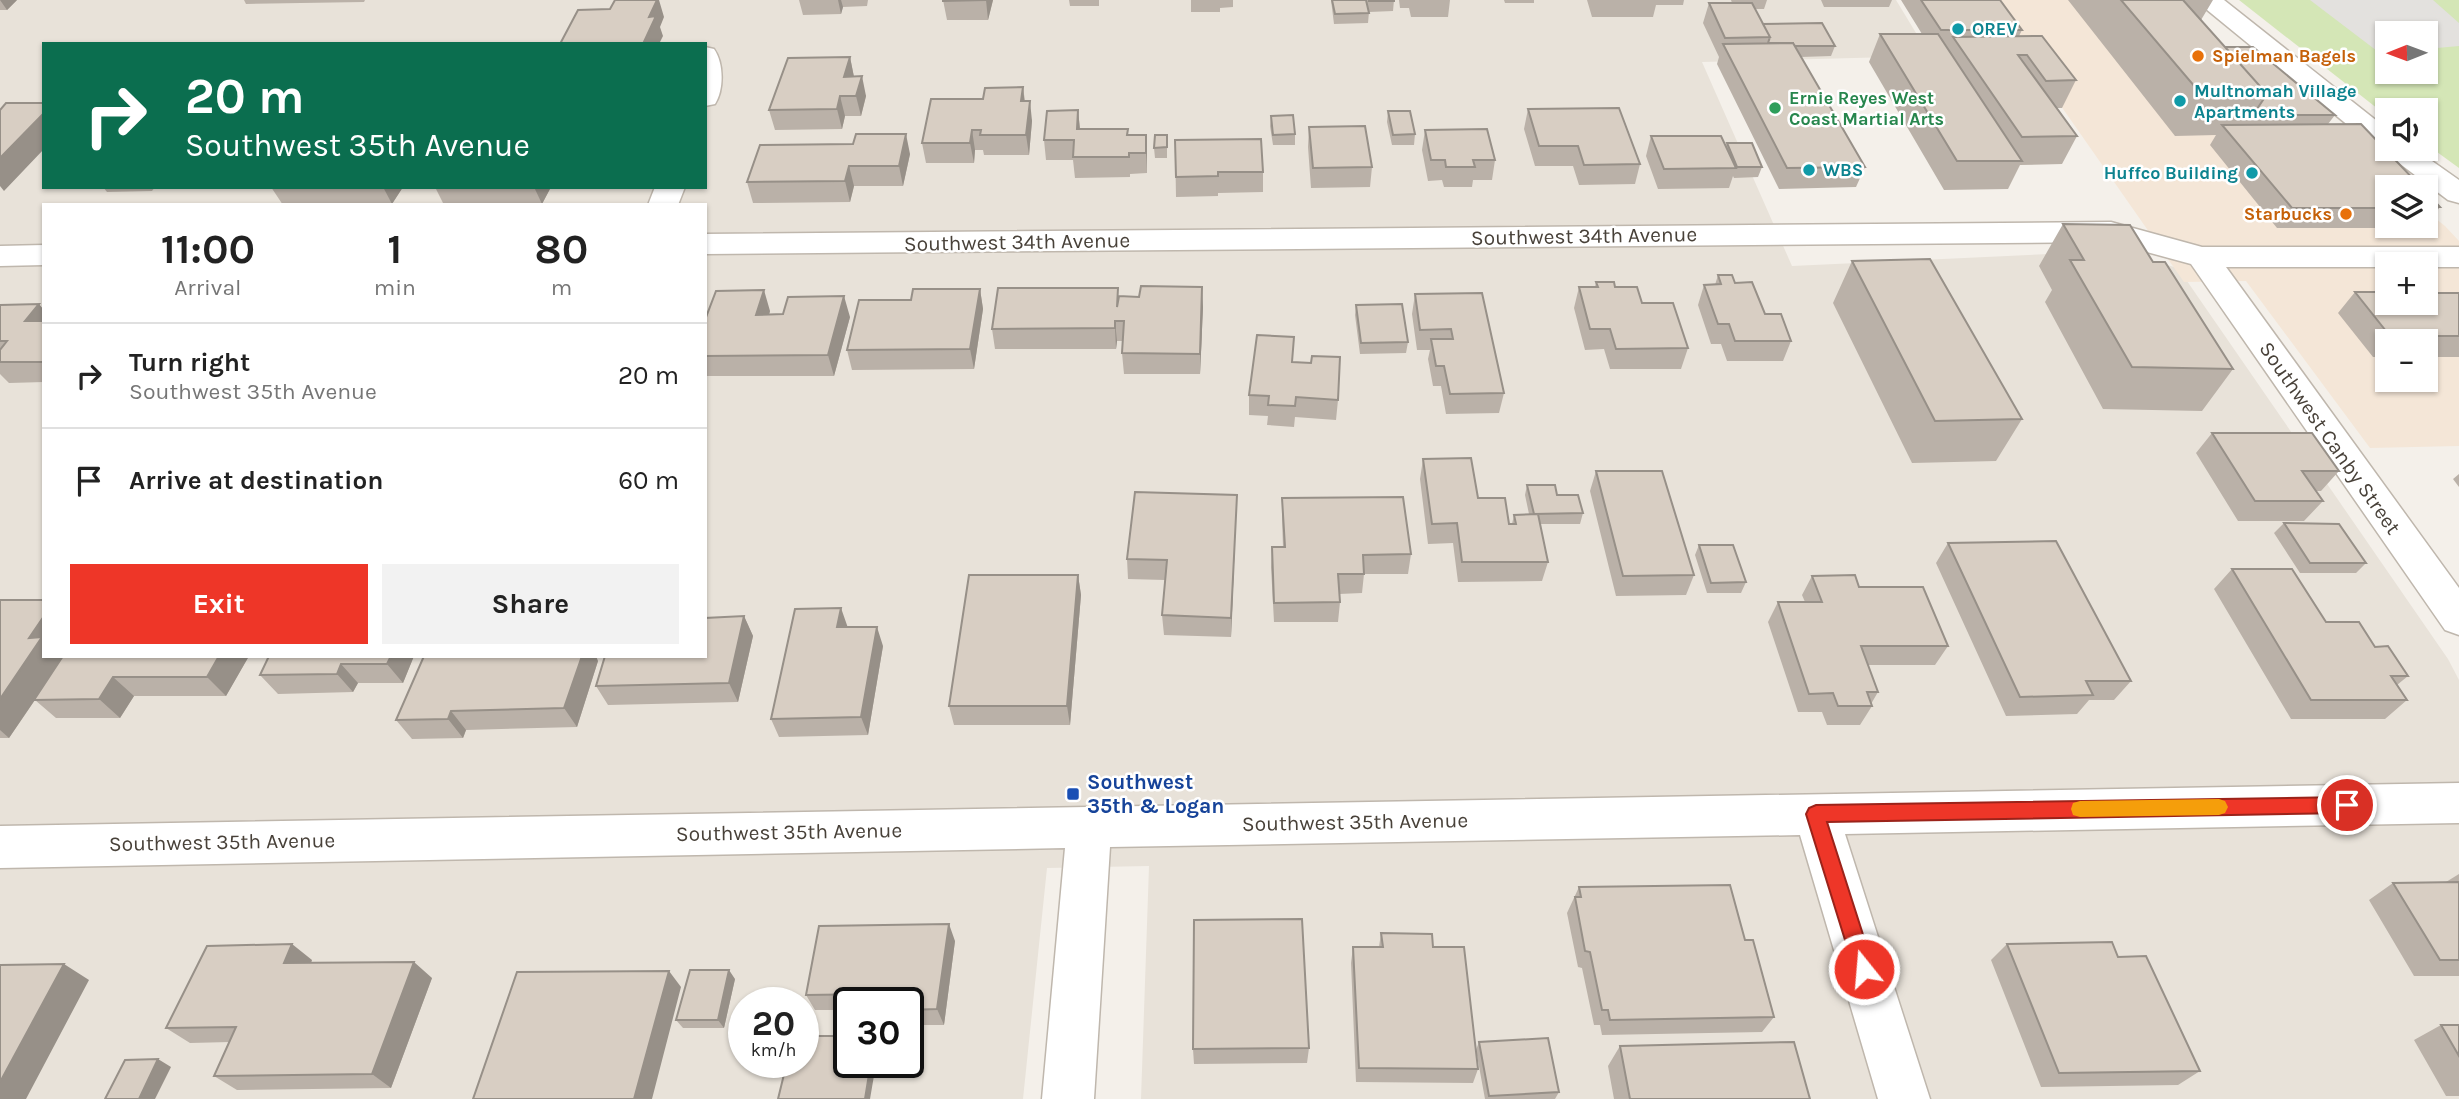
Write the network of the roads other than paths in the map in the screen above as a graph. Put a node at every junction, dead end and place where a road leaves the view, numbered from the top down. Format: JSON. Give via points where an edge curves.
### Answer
{"nodes":[{"id":1,"x":2208,"y":0,"type":"edge"},
{"id":2,"x":2375,"y":133,"type":"edge"},
{"id":3,"x":2413,"y":161,"type":"edge"},
{"id":4,"x":2459,"y":194,"type":"edge"},
{"id":5,"x":707,"y":244,"type":"edge"},
{"id":6,"x":42,"y":255,"type":"edge"},
{"id":7,"x":0,"y":256,"type":"edge"},
{"id":8,"x":2202,"y":257,"type":"junction"},
{"id":9,"x":2459,"y":257,"type":"edge"},
{"id":10,"x":2459,"y":619,"type":"edge"},
{"id":11,"x":2459,"y":803,"type":"edge"},
{"id":12,"x":1816,"y":814,"type":"junction"},
{"id":13,"x":1089,"y":827,"type":"junction"},
{"id":14,"x":0,"y":847,"type":"edge"},
{"id":15,"x":1068,"y":1099,"type":"edge"},
{"id":16,"x":1903,"y":1099,"type":"edge"}],
"edges":[{"from":1,"to":2,"type":"street"},
{"from":3,"to":4,"type":"street"},
{"from":5,"to":8,"type":"street","name":"Southwest 34th Avenue","via":[[2111,232]]},
{"from":6,"to":7,"type":"street"},
{"from":8,"to":9,"type":"street","name":"Southwest 34th Avenue"},
{"from":8,"to":10,"type":"street","name":"Southwest Canby Street"},
{"from":11,"to":12,"type":"street","name":"Southwest 35th Avenue"},
{"from":12,"to":13,"type":"street","name":"Southwest 35th Avenue"},
{"from":12,"to":16,"type":"street"},
{"from":13,"to":14,"type":"street","name":"Southwest 35th Avenue"},
{"from":13,"to":15,"type":"street"}]}
